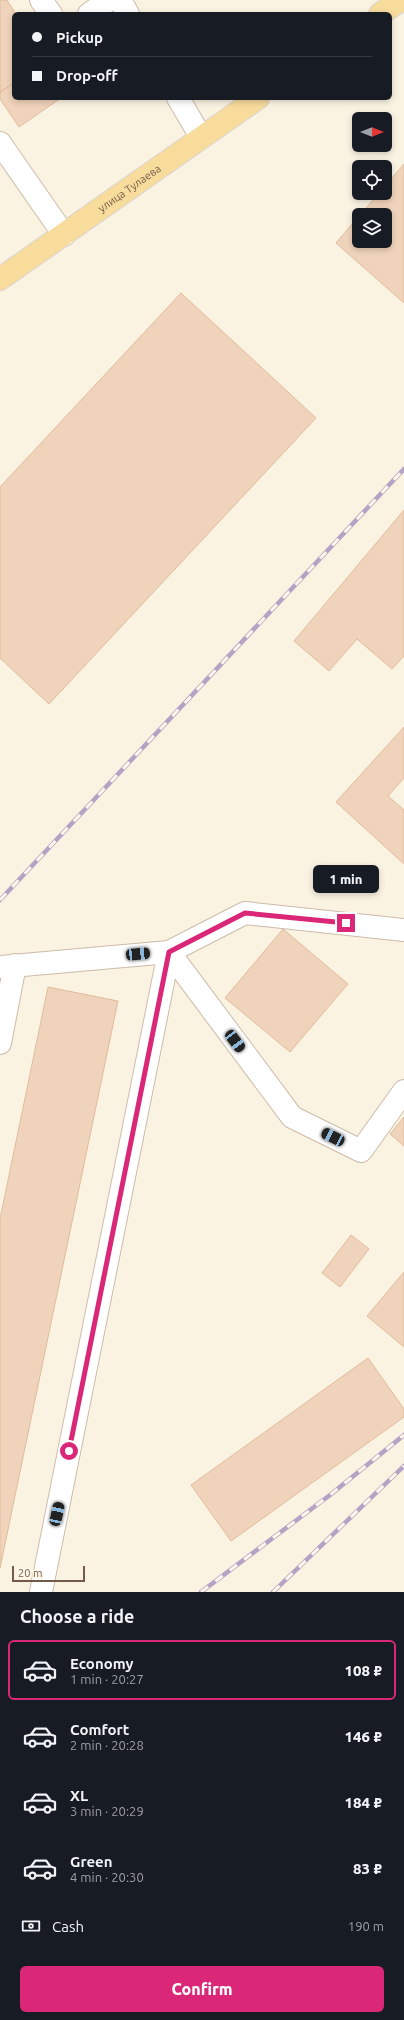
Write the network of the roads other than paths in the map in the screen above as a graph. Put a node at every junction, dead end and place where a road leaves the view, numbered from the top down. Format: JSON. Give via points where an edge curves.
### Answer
{"nodes":[{"id":1,"x":41,"y":0,"type":"edge"},
{"id":2,"x":109,"y":0,"type":"edge"},
{"id":3,"x":120,"y":0,"type":"edge"},
{"id":4,"x":401,"y":0,"type":"edge"},
{"id":5,"x":50,"y":12,"type":"edge"},
{"id":6,"x":92,"y":12,"type":"edge"},
{"id":7,"x":127,"y":12,"type":"edge"},
{"id":8,"x":383,"y":12,"type":"edge"},
{"id":9,"x":179,"y":100,"type":"edge"},
{"id":10,"x":255,"y":100,"type":"edge"},
{"id":11,"x":201,"y":137,"type":"junction"},
{"id":12,"x":0,"y":143,"type":"edge"},
{"id":13,"x":64,"y":234,"type":"junction"},
{"id":14,"x":0,"y":279,"type":"edge"},
{"id":15,"x":404,"y":930,"type":"edge"},
{"id":16,"x":169,"y":952,"type":"junction"},
{"id":17,"x":7,"y":966,"type":"edge"},
{"id":18,"x":0,"y":1043,"type":"edge"},
{"id":19,"x":404,"y":1091,"type":"edge"},
{"id":20,"x":41,"y":1592,"type":"edge"}],
"edges":[{"from":1,"to":5,"type":"street"},
{"from":2,"to":6,"type":"street"},
{"from":3,"to":7,"type":"street"},
{"from":4,"to":8,"type":"main road"},
{"from":9,"to":11,"type":"street"},
{"from":10,"to":11,"type":"main road","name":"улица Тулаева"},
{"from":11,"to":13,"type":"main road","name":"улица Тулаева"},
{"from":12,"to":13,"type":"street"},
{"from":13,"to":14,"type":"main road","name":"улица Тулаева"},
{"from":15,"to":16,"type":"street","via":[[245,913]]},
{"from":16,"to":17,"type":"street"},
{"from":16,"to":19,"type":"street","via":[[292,1117],[361,1151]]},
{"from":16,"to":20,"type":"street"},
{"from":17,"to":18,"type":"street"}]}
